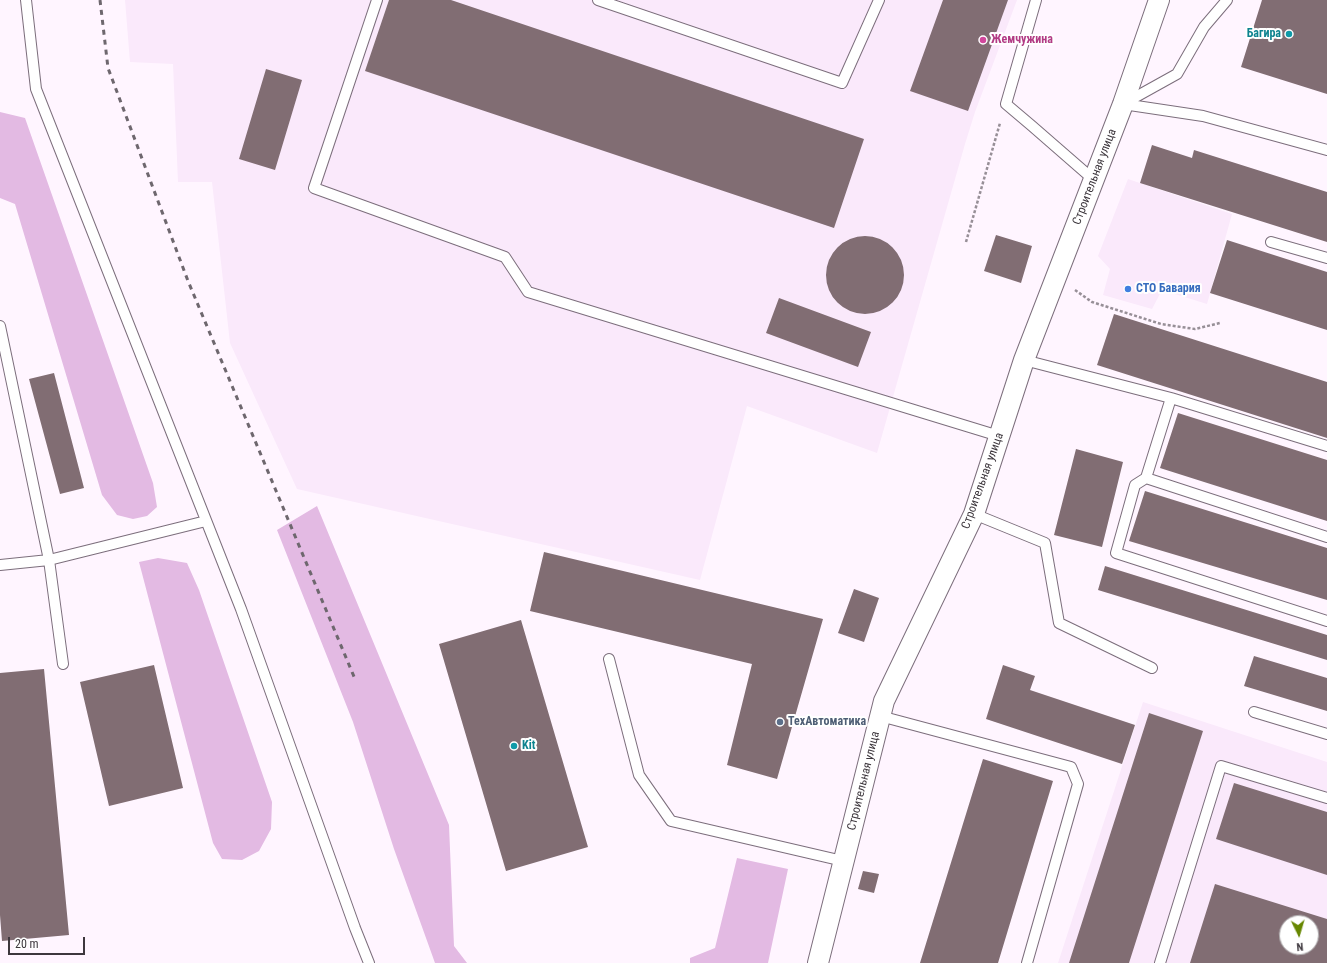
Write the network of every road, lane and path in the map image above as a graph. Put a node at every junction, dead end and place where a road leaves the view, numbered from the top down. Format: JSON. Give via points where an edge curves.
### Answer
{"nodes":[{"id":1,"x":26,"y":0,"type":"edge"},
{"id":2,"x":377,"y":0,"type":"edge"},
{"id":3,"x":598,"y":0,"type":"edge"},
{"id":4,"x":879,"y":0,"type":"edge"},
{"id":5,"x":1036,"y":0,"type":"edge"},
{"id":6,"x":1159,"y":0,"type":"edge"},
{"id":7,"x":1227,"y":0,"type":"edge"},
{"id":8,"x":1006,"y":104,"type":"junction"},
{"id":9,"x":1123,"y":104,"type":"junction"},
{"id":10,"x":1327,"y":150,"type":"edge"},
{"id":11,"x":1094,"y":180,"type":"junction"},
{"id":12,"x":966,"y":242,"type":"dead end"},
{"id":13,"x":1271,"y":242,"type":"dead end"},
{"id":14,"x":1327,"y":258,"type":"edge"},
{"id":15,"x":1056,"y":277,"type":"junction"},
{"id":16,"x":1220,"y":322,"type":"dead end"},
{"id":17,"x":0,"y":326,"type":"edge"},
{"id":18,"x":1024,"y":360,"type":"junction"},
{"id":19,"x":1171,"y":398,"type":"junction"},
{"id":20,"x":999,"y":436,"type":"junction"},
{"id":21,"x":1327,"y":446,"type":"edge"},
{"id":22,"x":1146,"y":478,"type":"junction"},
{"id":23,"x":974,"y":514,"type":"junction"},
{"id":24,"x":206,"y":521,"type":"junction"},
{"id":25,"x":1327,"y":537,"type":"edge"},
{"id":26,"x":49,"y":560,"type":"junction"},
{"id":27,"x":0,"y":565,"type":"edge"},
{"id":28,"x":1327,"y":621,"type":"edge"},
{"id":29,"x":609,"y":659,"type":"dead end"},
{"id":30,"x":63,"y":664,"type":"dead end"},
{"id":31,"x":1152,"y":668,"type":"dead end"},
{"id":32,"x":1254,"y":712,"type":"dead end"},
{"id":33,"x":880,"y":716,"type":"junction"},
{"id":34,"x":1327,"y":734,"type":"edge"},
{"id":35,"x":1327,"y":798,"type":"edge"},
{"id":36,"x":843,"y":861,"type":"junction"},
{"id":37,"x":369,"y":963,"type":"edge"},
{"id":38,"x":818,"y":963,"type":"edge"},
{"id":39,"x":1027,"y":963,"type":"edge"},
{"id":40,"x":1160,"y":963,"type":"edge"}],
"edges":[{"from":1,"to":24,"type":"lane","via":[[36,89]]},
{"from":2,"to":20,"type":"lane","via":[[314,188],[505,257],[528,292]]},
{"from":3,"to":4,"type":"lane","via":[[842,83]]},
{"from":5,"to":8,"type":"lane"},
{"from":6,"to":9,"type":"street","name":"Строительная улица"},
{"from":7,"to":9,"type":"lane","via":[[1204,27],[1177,74]]},
{"from":8,"to":11,"type":"lane"},
{"from":8,"to":12,"type":"path"},
{"from":9,"to":10,"type":"lane","via":[[1203,116]]},
{"from":9,"to":11,"type":"street","name":"Строительная улица"},
{"from":11,"to":15,"type":"street","name":"Строительная улица"},
{"from":13,"to":14,"type":"lane"},
{"from":15,"to":16,"type":"path","via":[[1092,302],[1161,324],[1195,329]]},
{"from":15,"to":18,"type":"street","name":"Строительная улица"},
{"from":17,"to":26,"type":"lane"},
{"from":18,"to":19,"type":"lane"},
{"from":18,"to":20,"type":"street","name":"Строительная улица"},
{"from":19,"to":21,"type":"lane"},
{"from":19,"to":22,"type":"lane"},
{"from":20,"to":23,"type":"street","name":"Строительная улица"},
{"from":22,"to":25,"type":"lane"},
{"from":22,"to":28,"type":"lane","via":[[1135,485],[1116,553]]},
{"from":23,"to":31,"type":"lane","via":[[1045,543],[1059,624]]},
{"from":23,"to":33,"type":"street","name":"Строительная улица","via":[[884,701]]},
{"from":24,"to":26,"type":"lane"},
{"from":24,"to":37,"type":"lane","via":[[241,609]]},
{"from":26,"to":27,"type":"lane"},
{"from":26,"to":30,"type":"lane"},
{"from":29,"to":36,"type":"lane","via":[[639,775],[671,821]]},
{"from":32,"to":34,"type":"lane"},
{"from":33,"to":36,"type":"street","name":"Строительная улица"},
{"from":33,"to":39,"type":"lane","via":[[1071,767],[1078,784]]},
{"from":35,"to":40,"type":"lane","via":[[1221,766]]},
{"from":36,"to":38,"type":"street","name":"Строительная улица"}]}
